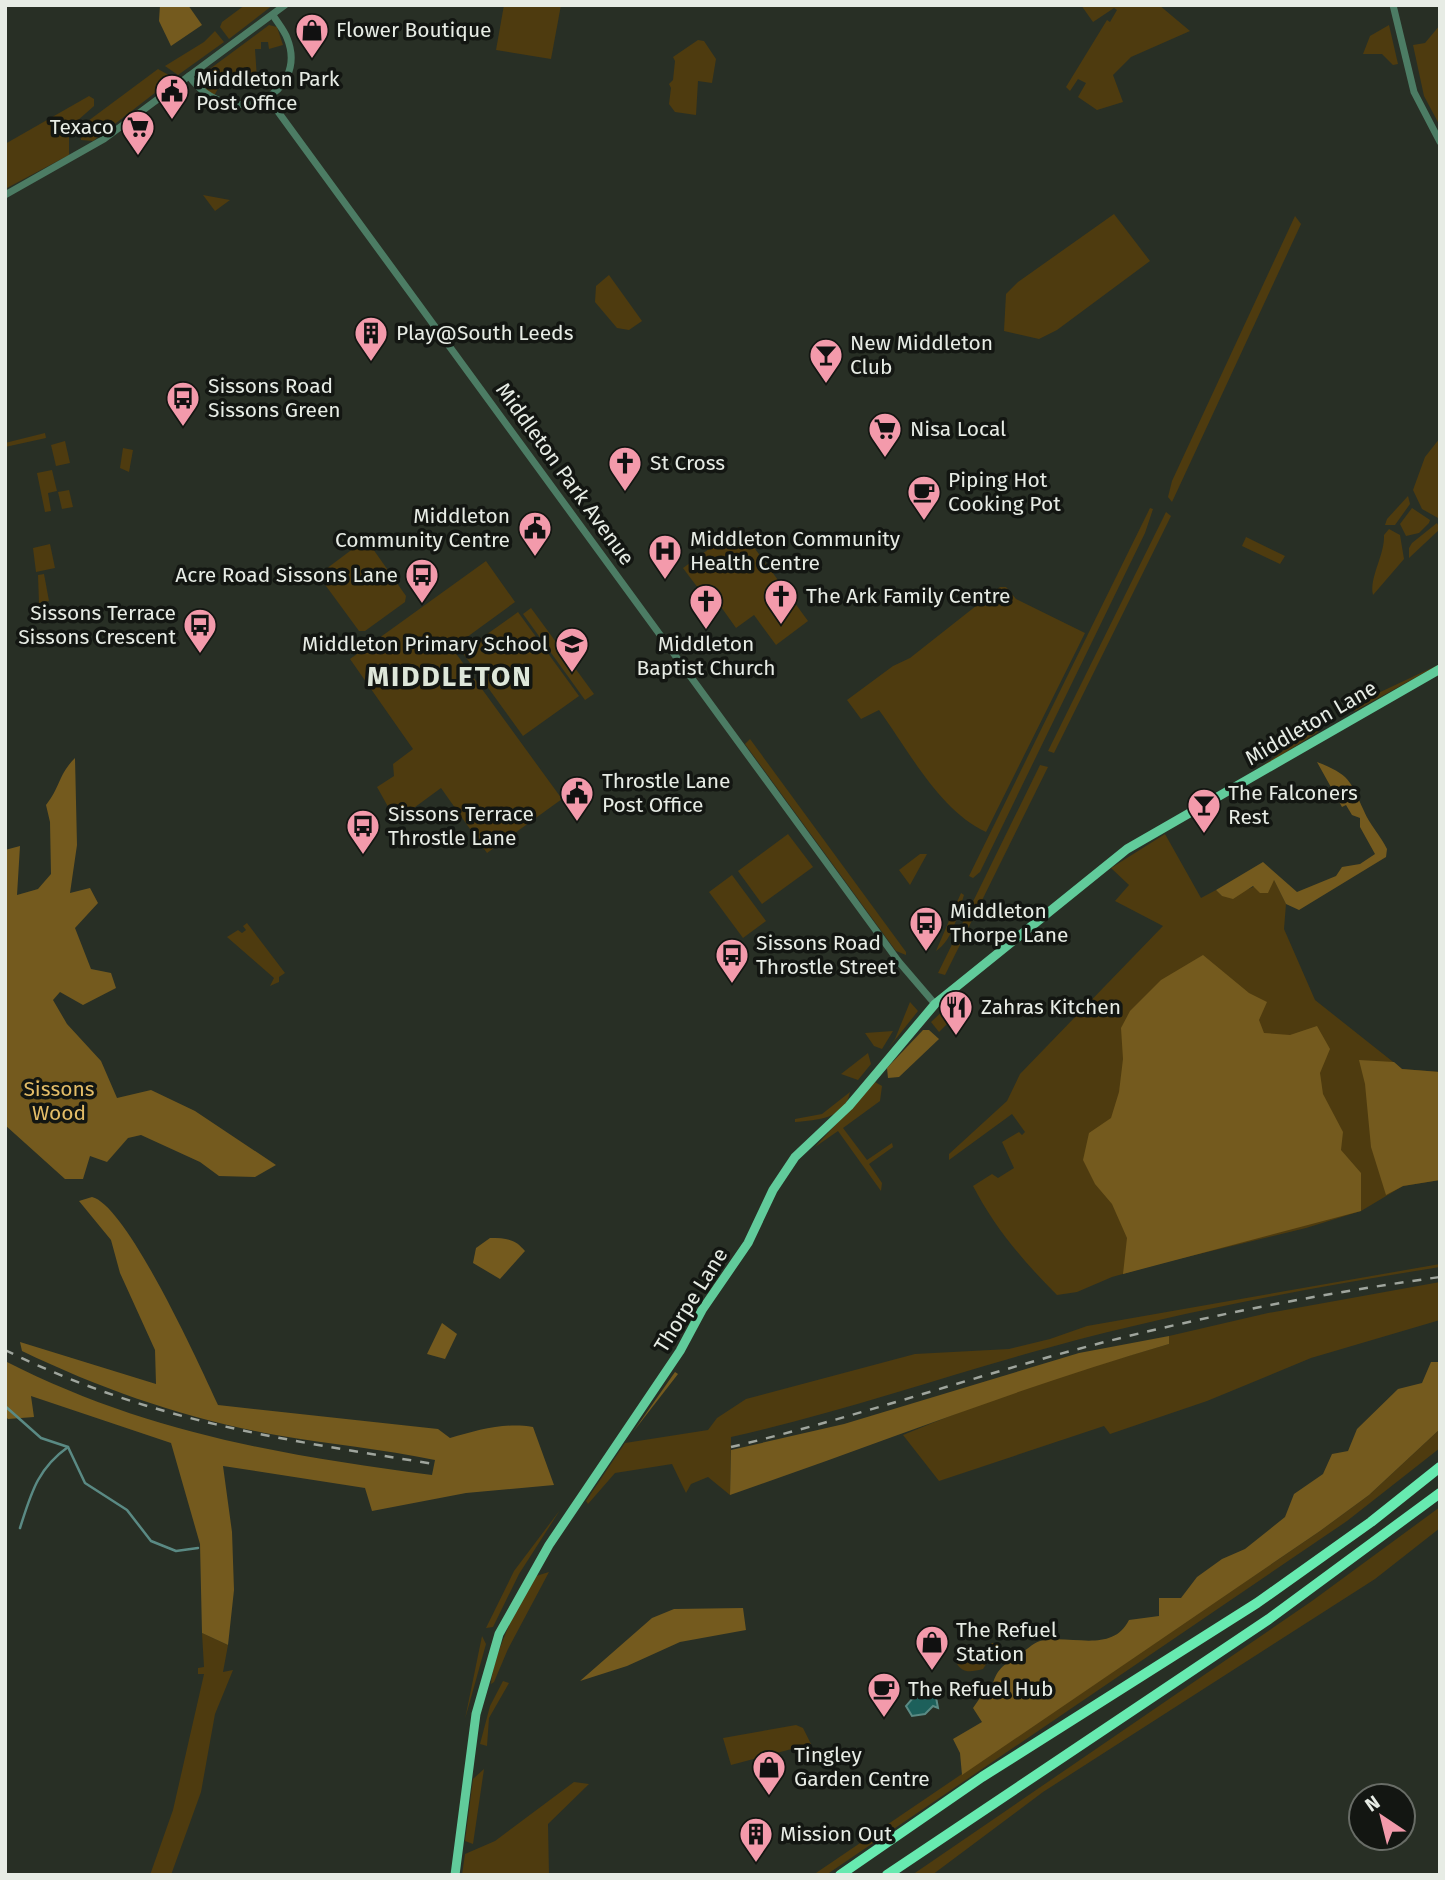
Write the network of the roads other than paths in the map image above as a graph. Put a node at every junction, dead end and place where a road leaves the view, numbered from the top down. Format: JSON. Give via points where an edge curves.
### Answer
{"nodes":[{"id":1,"x":285,"y":5,"type":"edge"},
{"id":2,"x":1393,"y":5,"type":"edge"},
{"id":3,"x":273,"y":15,"type":"junction"},
{"id":4,"x":189,"y":76,"type":"junction"},
{"id":5,"x":268,"y":98,"type":"junction"},
{"id":6,"x":1440,"y":142,"type":"edge"},
{"id":7,"x":5,"y":195,"type":"edge"},
{"id":8,"x":1440,"y":669,"type":"edge"},
{"id":9,"x":1127,"y":849,"type":"joint"},
{"id":10,"x":934,"y":1004,"type":"junction"},
{"id":11,"x":1440,"y":1467,"type":"edge"},
{"id":12,"x":1440,"y":1493,"type":"edge"},
{"id":13,"x":455,"y":1875,"type":"edge"},
{"id":14,"x":840,"y":1875,"type":"edge"},
{"id":15,"x":887,"y":1875,"type":"edge"}],
"edges":[{"from":1,"to":3,"type":"street"},
{"from":2,"to":6,"type":"street","via":[[1414,92]]},
{"from":3,"to":4,"type":"street"},
{"from":3,"to":5,"type":"street","via":[[291,52],[286,76]]},
{"from":4,"to":5,"type":"street","via":[[218,102],[237,106]]},
{"from":4,"to":7,"type":"street","via":[[93,147]]},
{"from":5,"to":10,"type":"street","name":"Middleton Park Avenue"},
{"from":8,"to":9,"type":"main road","name":"Middleton Lane"},
{"from":9,"to":10,"type":"main road","name":"Thorpe Lane"},
{"from":10,"to":13,"type":"main road","name":"Thorpe Lane","via":[[849,1106],[795,1157],[778,1180],[748,1243],[540,1558],[499,1634],[476,1714]]},
{"from":11,"to":14,"type":"highway","via":[[1258,1603],[982,1777]]},
{"from":12,"to":15,"type":"highway","via":[[1269,1619]]}]}
